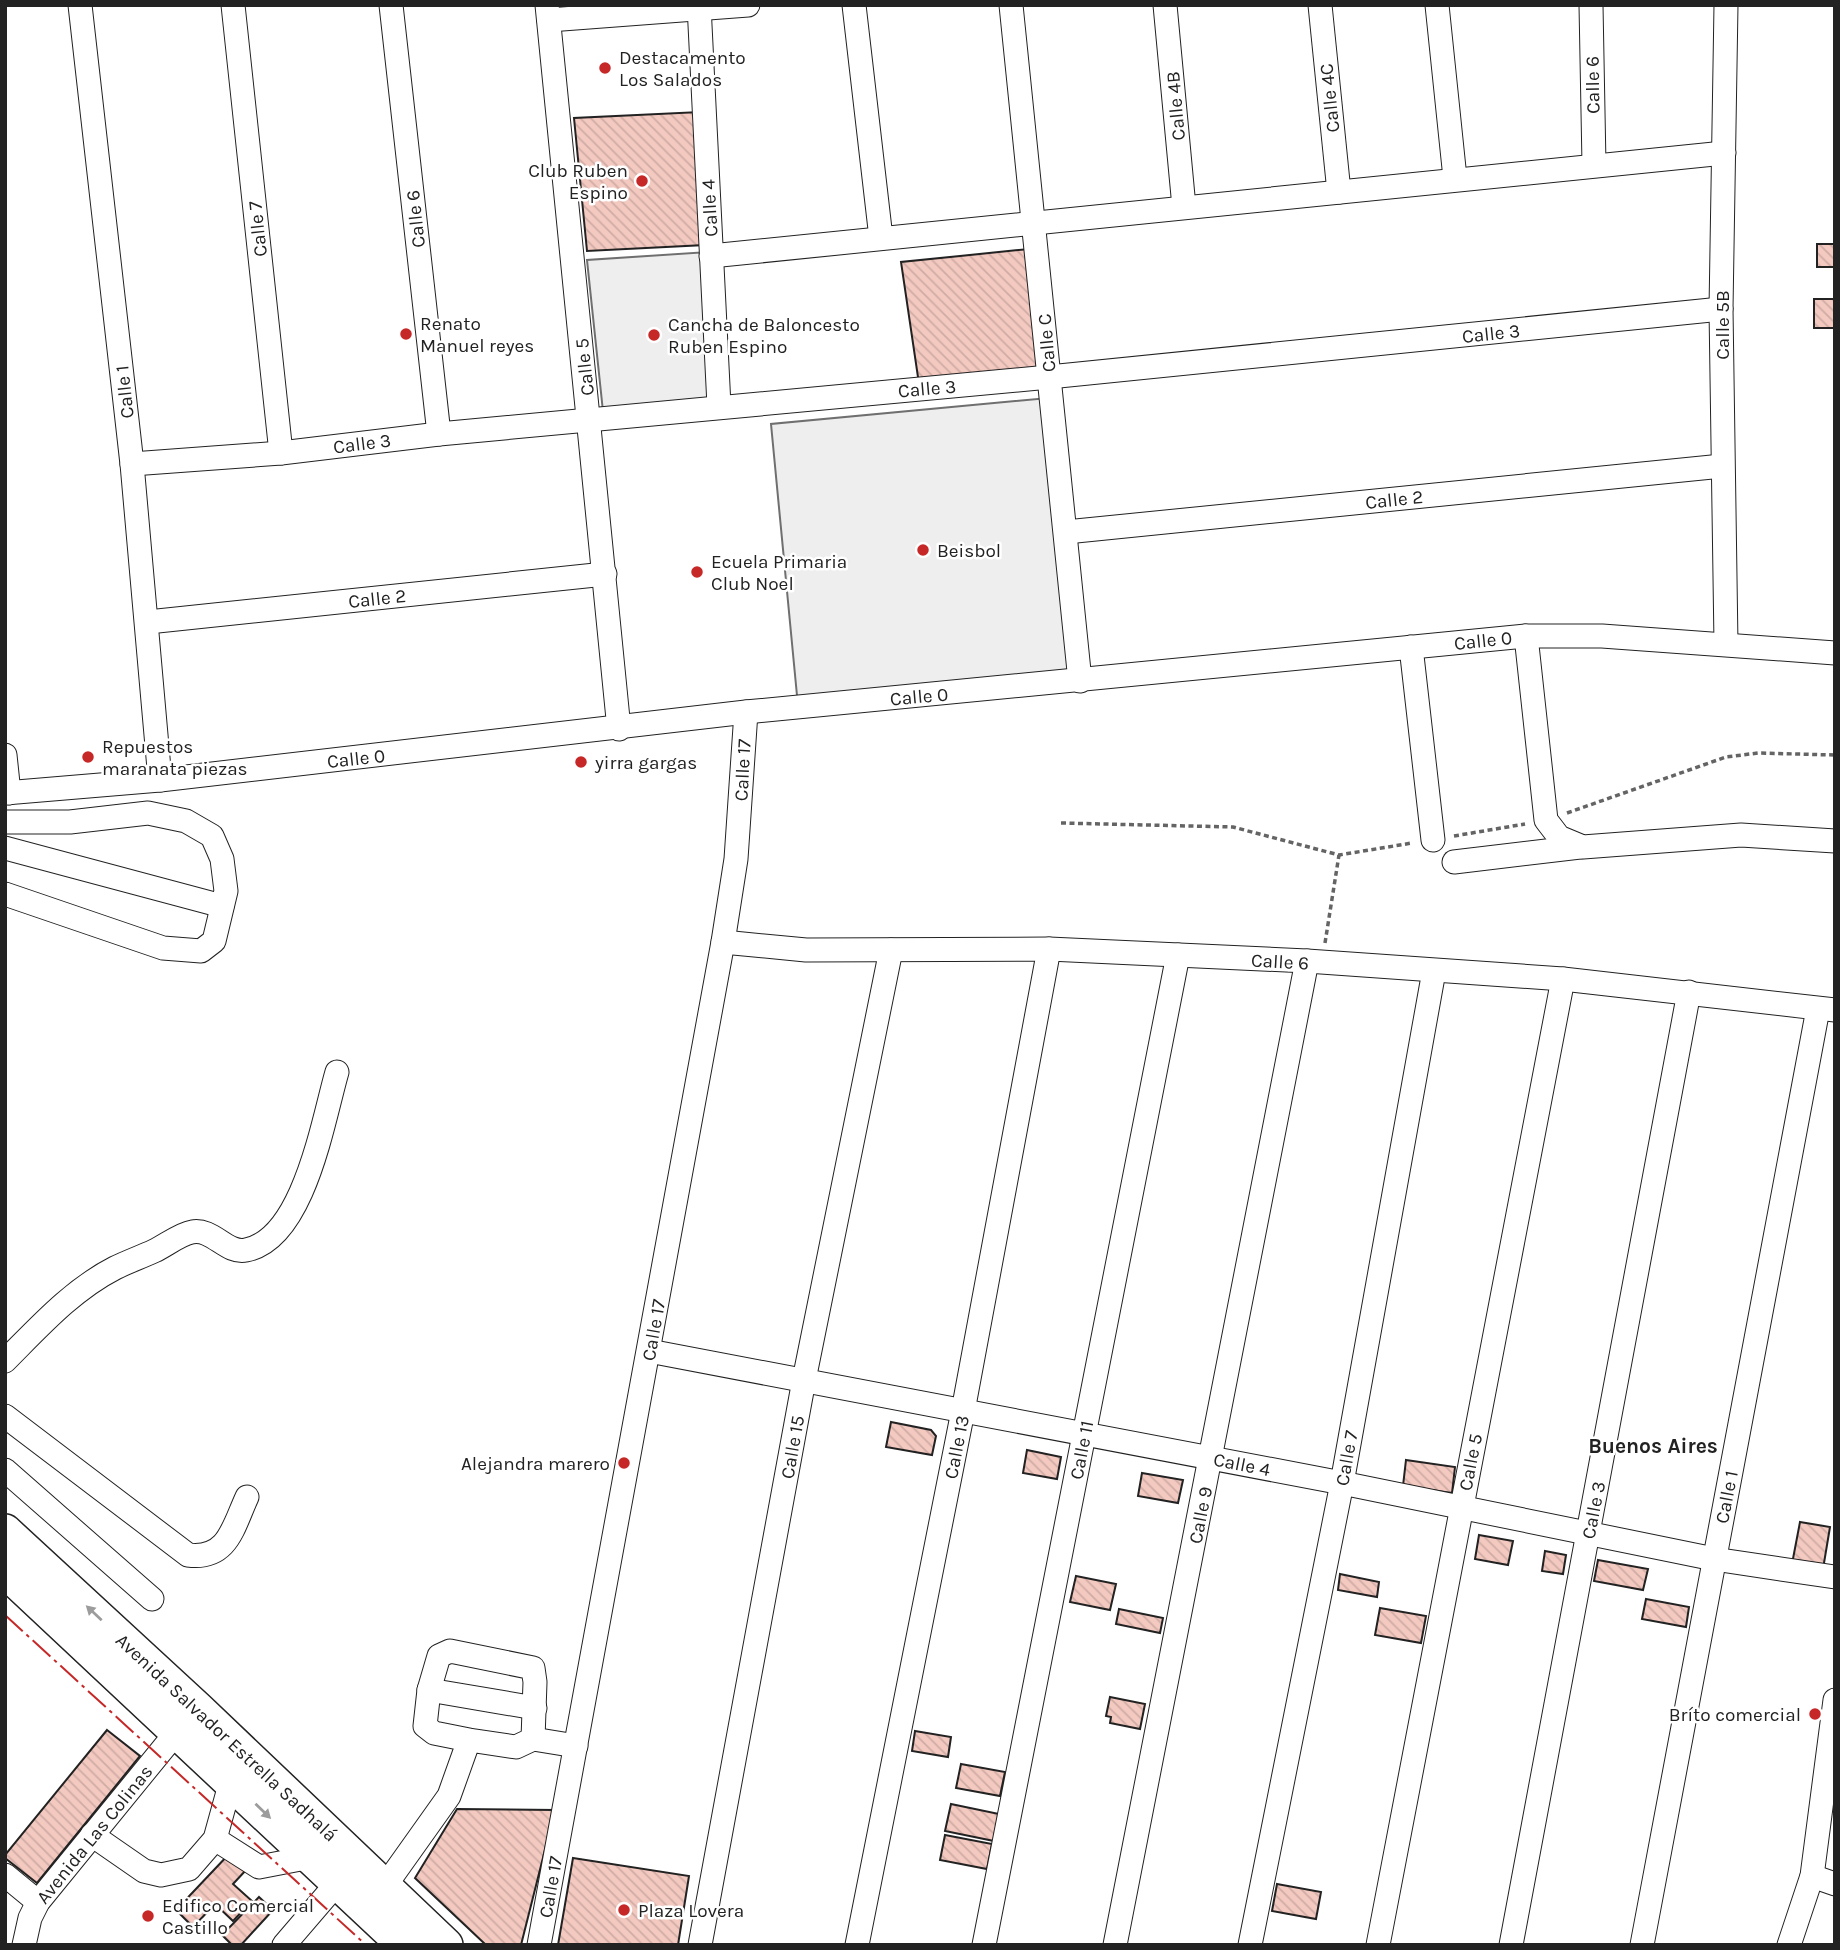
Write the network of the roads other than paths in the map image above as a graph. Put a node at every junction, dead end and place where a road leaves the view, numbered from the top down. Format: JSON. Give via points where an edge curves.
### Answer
{"nodes":[{"id":1,"x":80,"y":5,"type":"edge"},
{"id":2,"x":233,"y":5,"type":"edge"},
{"id":3,"x":391,"y":5,"type":"edge"},
{"id":4,"x":748,"y":5,"type":"edge"},
{"id":5,"x":854,"y":5,"type":"edge"},
{"id":6,"x":1011,"y":5,"type":"edge"},
{"id":7,"x":1165,"y":5,"type":"edge"},
{"id":8,"x":1320,"y":5,"type":"edge"},
{"id":9,"x":1437,"y":5,"type":"edge"},
{"id":10,"x":1591,"y":5,"type":"edge"},
{"id":11,"x":1726,"y":5,"type":"edge"},
{"id":12,"x":699,"y":7,"type":"edge"},
{"id":13,"x":548,"y":13,"type":"edge"},
{"id":14,"x":1724,"y":153,"type":"junction"},
{"id":15,"x":1594,"y":165,"type":"junction"},
{"id":16,"x":1455,"y":178,"type":"junction"},
{"id":17,"x":1339,"y":192,"type":"junction"},
{"id":18,"x":1184,"y":207,"type":"junction"},
{"id":19,"x":1034,"y":222,"type":"junction"},
{"id":20,"x":881,"y":238,"type":"junction"},
{"id":21,"x":711,"y":256,"type":"junction"},
{"id":22,"x":1721,"y":309,"type":"junction"},
{"id":23,"x":1049,"y":377,"type":"junction"},
{"id":24,"x":719,"y":406,"type":"junction"},
{"id":25,"x":589,"y":419,"type":"junction"},
{"id":26,"x":439,"y":434,"type":"junction"},
{"id":27,"x":281,"y":453,"type":"junction"},
{"id":28,"x":132,"y":464,"type":"junction"},
{"id":29,"x":1722,"y":466,"type":"junction"},
{"id":30,"x":1066,"y":531,"type":"junction"},
{"id":31,"x":605,"y":574,"type":"junction"},
{"id":32,"x":148,"y":622,"type":"junction"},
{"id":33,"x":1526,"y":636,"type":"junction"},
{"id":34,"x":1726,"y":644,"type":"junction"},
{"id":35,"x":1411,"y":648,"type":"junction"},
{"id":36,"x":1835,"y":653,"type":"edge"},
{"id":37,"x":1080,"y":681,"type":"junction"},
{"id":38,"x":746,"y":712,"type":"junction"},
{"id":39,"x":619,"y":729,"type":"junction"},
{"id":40,"x":5,"y":755,"type":"edge"},
{"id":41,"x":160,"y":780,"type":"junction"},
{"id":42,"x":7,"y":793,"type":"edge"},
{"id":43,"x":5,"y":822,"type":"edge"},
{"id":44,"x":1433,"y":839,"type":"dead end"},
{"id":45,"x":1835,"y":841,"type":"edge"},
{"id":46,"x":1583,"y":847,"type":"junction"},
{"id":47,"x":5,"y":848,"type":"edge"},
{"id":48,"x":1454,"y":862,"type":"dead end"},
{"id":49,"x":5,"y":894,"type":"edge"},
{"id":50,"x":222,"y":906,"type":"junction"},
{"id":51,"x":723,"y":942,"type":"junction"},
{"id":52,"x":1049,"y":948,"type":"junction"},
{"id":53,"x":891,"y":950,"type":"junction"},
{"id":54,"x":1178,"y":955,"type":"junction"},
{"id":55,"x":1313,"y":962,"type":"junction"},
{"id":56,"x":1434,"y":971,"type":"junction"},
{"id":57,"x":1563,"y":979,"type":"junction"},
{"id":58,"x":1689,"y":992,"type":"junction"},
{"id":59,"x":1826,"y":1010,"type":"edge"},
{"id":60,"x":337,"y":1072,"type":"dead end"},
{"id":61,"x":649,"y":1351,"type":"junction"},
{"id":62,"x":5,"y":1361,"type":"edge"},
{"id":63,"x":804,"y":1380,"type":"junction"},
{"id":64,"x":963,"y":1411,"type":"junction"},
{"id":65,"x":5,"y":1416,"type":"edge"},
{"id":66,"x":1084,"y":1434,"type":"junction"},
{"id":67,"x":1211,"y":1458,"type":"junction"},
{"id":68,"x":5,"y":1470,"type":"edge"},
{"id":69,"x":1342,"y":1483,"type":"junction"},
{"id":70,"x":247,"y":1497,"type":"dead end"},
{"id":71,"x":1461,"y":1510,"type":"junction"},
{"id":72,"x":5,"y":1531,"type":"edge"},
{"id":73,"x":1588,"y":1534,"type":"junction"},
{"id":74,"x":1714,"y":1559,"type":"junction"},
{"id":75,"x":5,"y":1571,"type":"edge"},
{"id":76,"x":1835,"y":1577,"type":"edge"},
{"id":77,"x":5,"y":1594,"type":"edge"},
{"id":78,"x":152,"y":1600,"type":"dead end"},
{"id":79,"x":429,"y":1690,"type":"junction"},
{"id":80,"x":1835,"y":1700,"type":"edge"},
{"id":81,"x":535,"y":1708,"type":"junction"},
{"id":82,"x":188,"y":1719,"type":"junction"},
{"id":83,"x":533,"y":1739,"type":"junction"},
{"id":84,"x":469,"y":1740,"type":"junction"},
{"id":85,"x":576,"y":1746,"type":"junction"},
{"id":86,"x":231,"y":1781,"type":"junction"},
{"id":87,"x":92,"y":1835,"type":"junction"},
{"id":88,"x":215,"y":1839,"type":"junction"},
{"id":89,"x":311,"y":1857,"type":"junction"},
{"id":90,"x":5,"y":1875,"type":"edge"},
{"id":91,"x":1812,"y":1876,"type":"junction"},
{"id":92,"x":338,"y":1882,"type":"junction"},
{"id":93,"x":1835,"y":1884,"type":"edge"},
{"id":94,"x":385,"y":1886,"type":"junction"},
{"id":95,"x":38,"y":1902,"type":"junction"},
{"id":96,"x":24,"y":1945,"type":"edge"},
{"id":97,"x":284,"y":1945,"type":"edge"},
{"id":98,"x":404,"y":1945,"type":"edge"},
{"id":99,"x":446,"y":1945,"type":"edge"},
{"id":100,"x":539,"y":1945,"type":"edge"},
{"id":101,"x":700,"y":1945,"type":"edge"},
{"id":102,"x":857,"y":1945,"type":"edge"},
{"id":103,"x":984,"y":1945,"type":"edge"},
{"id":104,"x":1115,"y":1945,"type":"edge"},
{"id":105,"x":1250,"y":1945,"type":"edge"},
{"id":106,"x":1378,"y":1945,"type":"edge"},
{"id":107,"x":1511,"y":1945,"type":"edge"},
{"id":108,"x":1642,"y":1945,"type":"edge"},
{"id":109,"x":1788,"y":1945,"type":"edge"}],
"edges":[{"from":1,"to":28,"type":"street","name":"Calle 1"},
{"from":2,"to":27,"type":"street","name":"Calle 7"},
{"from":3,"to":26,"type":"street","name":"Calle 6"},
{"from":4,"to":12,"type":"street"},
{"from":5,"to":20,"type":"street"},
{"from":6,"to":19,"type":"street","name":"Calle C"},
{"from":7,"to":18,"type":"street","name":"Calle 4B"},
{"from":8,"to":17,"type":"street","name":"Calle 4C"},
{"from":9,"to":16,"type":"street"},
{"from":10,"to":15,"type":"street","name":"Calle 6"},
{"from":11,"to":14,"type":"street","name":"Calle 5B"},
{"from":12,"to":13,"type":"street"},
{"from":12,"to":21,"type":"street","name":"Calle 4"},
{"from":13,"to":25,"type":"street","name":"Calle 5"},
{"from":14,"to":15,"type":"street"},
{"from":14,"to":22,"type":"street","name":"Calle 5B"},
{"from":15,"to":16,"type":"street"},
{"from":16,"to":17,"type":"street"},
{"from":17,"to":18,"type":"street"},
{"from":18,"to":19,"type":"street"},
{"from":19,"to":20,"type":"street"},
{"from":19,"to":23,"type":"street","name":"Calle C"},
{"from":20,"to":21,"type":"street"},
{"from":21,"to":24,"type":"street","name":"Calle 4"},
{"from":22,"to":23,"type":"street","name":"Calle 3"},
{"from":22,"to":29,"type":"street","name":"Calle 5B"},
{"from":23,"to":24,"type":"street","name":"Calle 3"},
{"from":23,"to":30,"type":"street","name":"Calle C"},
{"from":24,"to":25,"type":"street","name":"Calle 3"},
{"from":25,"to":26,"type":"street","name":"Calle 3"},
{"from":25,"to":31,"type":"street","name":"Calle 5"},
{"from":26,"to":27,"type":"street","name":"Calle 3"},
{"from":27,"to":28,"type":"street","name":"Calle 3"},
{"from":28,"to":32,"type":"street","name":"Calle 1"},
{"from":29,"to":30,"type":"street","name":"Calle 2"},
{"from":29,"to":34,"type":"street","name":"Calle 5B"},
{"from":30,"to":37,"type":"street","name":"Calle C"},
{"from":31,"to":32,"type":"street","name":"Calle 2"},
{"from":31,"to":39,"type":"street","name":"Calle 5"},
{"from":32,"to":41,"type":"street","name":"Calle 1"},
{"from":33,"to":34,"type":"street","name":"Calle 0"},
{"from":33,"to":35,"type":"street","name":"Calle 0"},
{"from":33,"to":46,"type":"street","via":[[1546,820],[1559,837]]},
{"from":34,"to":36,"type":"street","name":"Calle 0"},
{"from":35,"to":37,"type":"street","name":"Calle 0"},
{"from":35,"to":44,"type":"street"},
{"from":37,"to":38,"type":"street","name":"Calle 0"},
{"from":38,"to":39,"type":"street","name":"Calle 0"},
{"from":38,"to":51,"type":"street","name":"Calle 17","via":[[736,859]]},
{"from":39,"to":41,"type":"street","name":"Calle 0"},
{"from":40,"to":42,"type":"street"},
{"from":41,"to":42,"type":"street","name":"Calle 0"},
{"from":43,"to":50,"type":"street","via":[[71,822],[148,813],[186,821],[212,836],[222,859],[226,891]]},
{"from":45,"to":46,"type":"street","via":[[1741,835]]},
{"from":46,"to":48,"type":"street"},
{"from":47,"to":50,"type":"street"},
{"from":49,"to":50,"type":"street","via":[[163,948],[201,951],[214,941]]},
{"from":51,"to":53,"type":"street","name":"Calle 6","via":[[806,950]]},
{"from":51,"to":61,"type":"street","name":"Calle 17"},
{"from":52,"to":53,"type":"street","name":"Calle 6"},
{"from":52,"to":54,"type":"street","name":"Calle 6"},
{"from":52,"to":64,"type":"street","name":"Calle 13"},
{"from":53,"to":63,"type":"street","name":"Calle 15"},
{"from":54,"to":55,"type":"street","name":"Calle 6"},
{"from":54,"to":66,"type":"street","name":"Calle 11"},
{"from":55,"to":56,"type":"street","name":"Calle 6"},
{"from":55,"to":67,"type":"street","name":"Calle 9"},
{"from":56,"to":57,"type":"street","name":"Calle 6"},
{"from":56,"to":69,"type":"street","name":"Calle 7"},
{"from":57,"to":58,"type":"street","name":"Calle 6"},
{"from":57,"to":71,"type":"street","name":"Calle 5"},
{"from":58,"to":59,"type":"street","name":"Calle 6"},
{"from":58,"to":73,"type":"street","name":"Calle 3"},
{"from":59,"to":74,"type":"street","name":"Calle 1"},
{"from":60,"to":62,"type":"street","via":[[306,1189],[260,1246],[243,1251],[208,1234],[192,1232],[103,1276],[60,1306]]},
{"from":61,"to":63,"type":"street","name":"Calle 4"},
{"from":61,"to":85,"type":"street","name":"Calle 17"},
{"from":63,"to":64,"type":"street","name":"Calle 4"},
{"from":63,"to":101,"type":"street","name":"Calle 15"},
{"from":64,"to":66,"type":"street","name":"Calle 4"},
{"from":64,"to":102,"type":"street","name":"Calle 13"},
{"from":65,"to":70,"type":"street","via":[[188,1555],[203,1557],[222,1548]]},
{"from":66,"to":67,"type":"street","name":"Calle 4"},
{"from":66,"to":103,"type":"street","name":"Calle 11"},
{"from":67,"to":69,"type":"street","name":"Calle 4"},
{"from":67,"to":104,"type":"street","name":"Calle 9"},
{"from":68,"to":78,"type":"street"},
{"from":69,"to":71,"type":"street","name":"Calle 4"},
{"from":69,"to":105,"type":"street","name":"Calle 7"},
{"from":71,"to":73,"type":"street","name":"Calle 4"},
{"from":71,"to":106,"type":"street","name":"Calle 5"},
{"from":82,"to":72,"type":"highway","name":"Avenida Salvador Estrella Sadhalá","one_way":true},
{"from":73,"to":74,"type":"street","name":"Calle 4"},
{"from":73,"to":107,"type":"street","name":"Calle 3"},
{"from":74,"to":76,"type":"street","name":"Calle 4"},
{"from":74,"to":108,"type":"street","name":"Calle 1"},
{"from":75,"to":82,"type":"highway","name":"Avenida Salvador Estrella Sadhalá"},
{"from":77,"to":82,"type":"highway","via":[[143,1717]]},
{"from":79,"to":81,"type":"street"},
{"from":79,"to":81,"type":"street","via":[[436,1661],[444,1652],[520,1663],[535,1673]]},
{"from":79,"to":84,"type":"street","via":[[424,1719],[428,1730]]},
{"from":80,"to":91,"type":"street"},
{"from":81,"to":83,"type":"street"},
{"from":82,"to":86,"type":"highway","name":"Avenida Salvador Estrella Sadhalá"},
{"from":82,"to":87,"type":"street","name":"Avenida Las Colinas"},
{"from":82,"to":94,"type":"highway","name":"Avenida Salvador Estrella Sadhalá"},
{"from":83,"to":84,"type":"street","via":[[516,1747]]},
{"from":83,"to":85,"type":"street"},
{"from":84,"to":94,"type":"street","via":[[449,1796]]},
{"from":85,"to":100,"type":"street","name":"Calle 17"},
{"from":86,"to":88,"type":"street"},
{"from":86,"to":89,"type":"highway","name":"Avenida Salvador Estrella Sadhalá","one_way":true},
{"from":87,"to":88,"type":"street","via":[[130,1864],[161,1875],[189,1869]]},
{"from":87,"to":95,"type":"street","name":"Avenida Las Colinas"},
{"from":88,"to":89,"type":"street","via":[[258,1867]]},
{"from":89,"to":92,"type":"highway","name":"Avenida Salvador Estrella Sadhalá"},
{"from":90,"to":95,"type":"street"},
{"from":91,"to":93,"type":"street"},
{"from":91,"to":109,"type":"street"},
{"from":92,"to":97,"type":"street"},
{"from":92,"to":98,"type":"highway","name":"Avenida Salvador Estrella Sadhalá"},
{"from":94,"to":99,"type":"highway","name":"Avenida Salvador Estrella Sadhalá"},
{"from":95,"to":96,"type":"street","name":"Avenida Las Colinas"}]}
